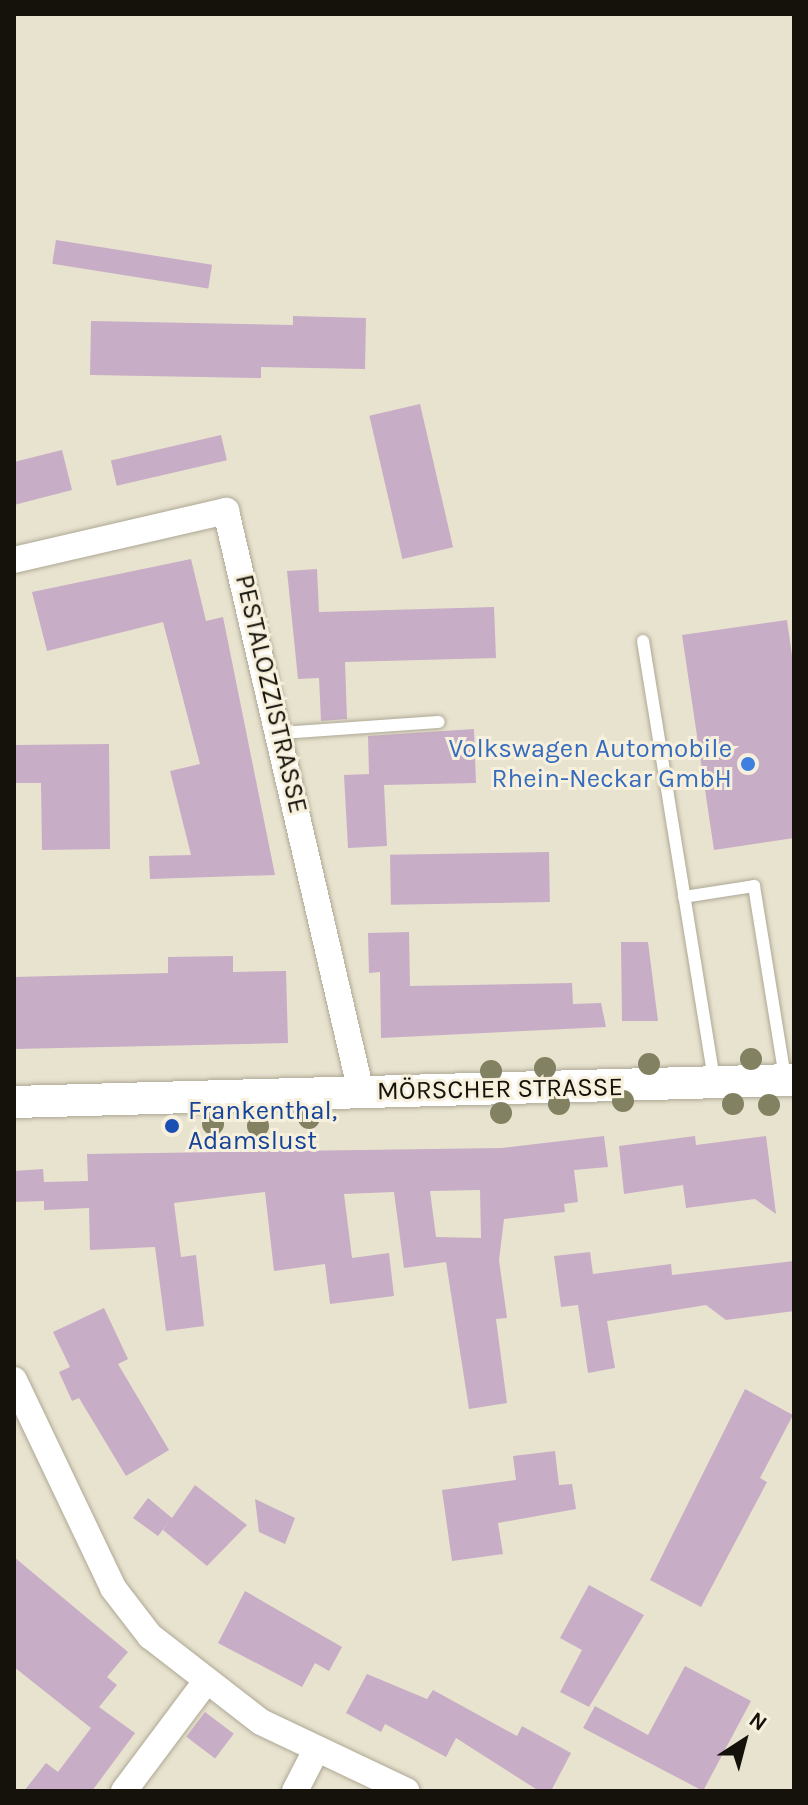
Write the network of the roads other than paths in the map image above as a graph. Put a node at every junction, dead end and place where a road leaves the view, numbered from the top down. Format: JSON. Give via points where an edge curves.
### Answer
{"nodes":[{"id":1,"x":14,"y":560,"type":"edge"},
{"id":2,"x":643,"y":641,"type":"dead end"},
{"id":3,"x":439,"y":722,"type":"dead end"},
{"id":4,"x":280,"y":733,"type":"junction"},
{"id":5,"x":684,"y":897,"type":"junction"},
{"id":6,"x":790,"y":1080,"type":"edge"},
{"id":7,"x":714,"y":1084,"type":"junction"},
{"id":8,"x":361,"y":1092,"type":"junction"},
{"id":9,"x":14,"y":1102,"type":"edge"},
{"id":10,"x":14,"y":1380,"type":"edge"},
{"id":11,"x":204,"y":1684,"type":"junction"},
{"id":12,"x":315,"y":1752,"type":"junction"},
{"id":13,"x":124,"y":1791,"type":"edge"},
{"id":14,"x":295,"y":1791,"type":"edge"},
{"id":15,"x":406,"y":1791,"type":"edge"}],
"edges":[{"from":1,"to":4,"type":"street","name":"PESTALOZZISTRASSE","via":[[226,511]]},
{"from":2,"to":5,"type":"lane"},
{"from":3,"to":4,"type":"lane"},
{"from":4,"to":8,"type":"street","name":"PESTALOZZISTRASSE"},
{"from":5,"to":6,"type":"lane","via":[[754,886]]},
{"from":5,"to":7,"type":"lane"},
{"from":6,"to":7,"type":"street","name":"MÖRSCHER STRASSE"},
{"from":7,"to":8,"type":"street","name":"MÖRSCHER STRASSE"},
{"from":8,"to":9,"type":"street","name":"MÖRSCHER STRASSE"},
{"from":10,"to":11,"type":"street","via":[[113,1588],[150,1636]]},
{"from":11,"to":12,"type":"street"},
{"from":11,"to":13,"type":"street"},
{"from":12,"to":14,"type":"street"},
{"from":12,"to":15,"type":"street"}]}
